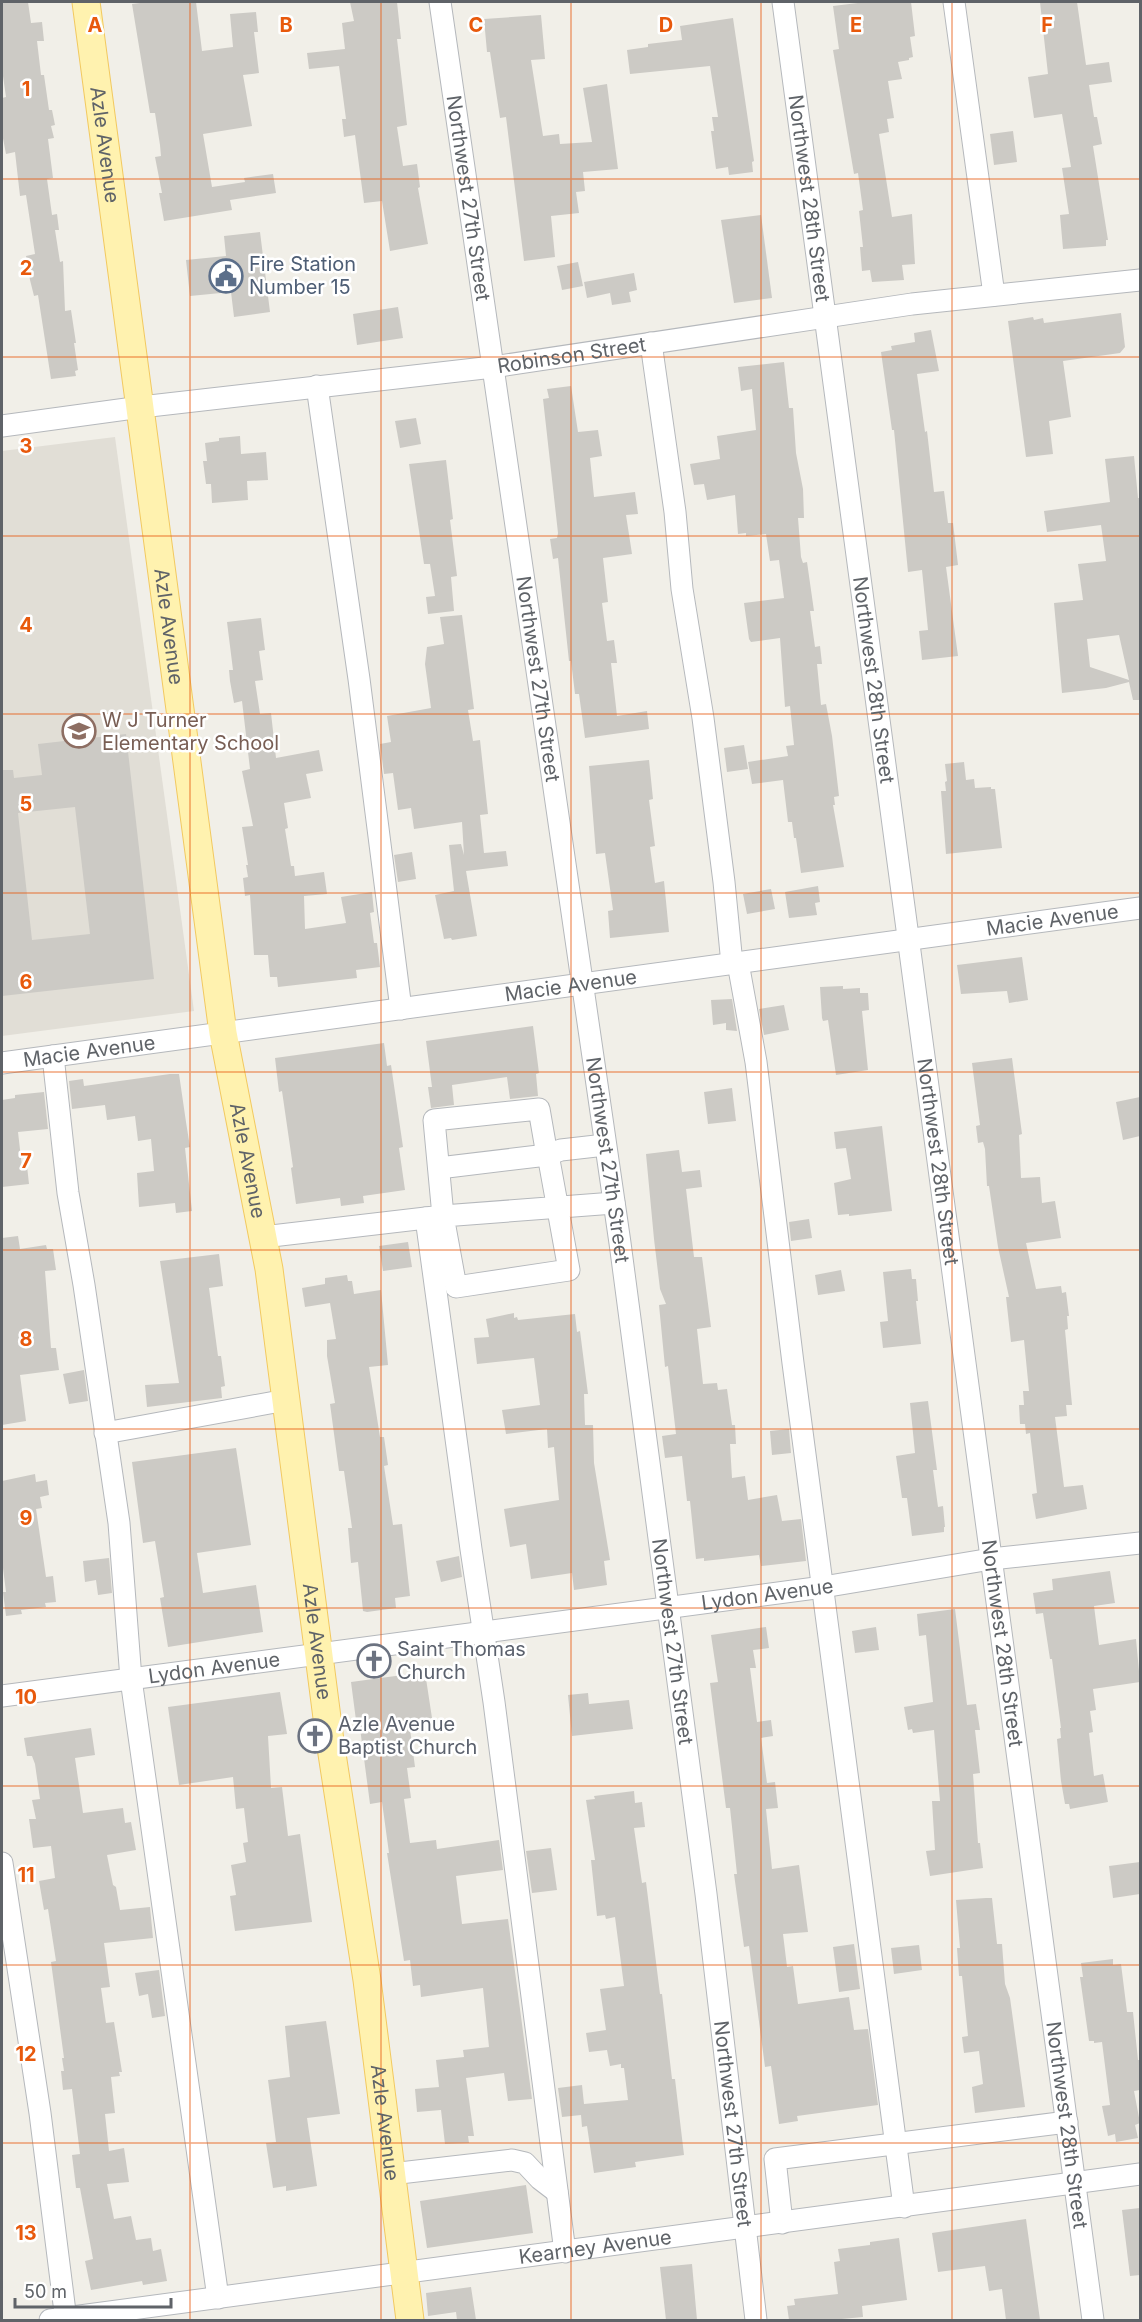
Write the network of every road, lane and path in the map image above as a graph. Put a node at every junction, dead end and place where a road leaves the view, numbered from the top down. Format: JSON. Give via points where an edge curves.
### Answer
{"nodes":[{"id":1,"x":86,"y":2,"type":"edge"},
{"id":2,"x":440,"y":2,"type":"edge"},
{"id":3,"x":783,"y":2,"type":"edge"},
{"id":4,"x":954,"y":2,"type":"edge"},
{"id":5,"x":1140,"y":280,"type":"edge"},
{"id":6,"x":994,"y":296,"type":"junction"},
{"id":7,"x":825,"y":317,"type":"junction"},
{"id":8,"x":651,"y":343,"type":"junction"},
{"id":9,"x":493,"y":367,"type":"junction"},
{"id":10,"x":317,"y":386,"type":"junction"},
{"id":11,"x":141,"y":406,"type":"junction"},
{"id":12,"x":2,"y":426,"type":"edge"},
{"id":13,"x":1140,"y":908,"type":"edge"},
{"id":14,"x":908,"y":940,"type":"junction"},
{"id":15,"x":735,"y":963,"type":"junction"},
{"id":16,"x":582,"y":984,"type":"junction"},
{"id":17,"x":401,"y":1009,"type":"junction"},
{"id":18,"x":223,"y":1033,"type":"junction"},
{"id":19,"x":53,"y":1056,"type":"junction"},
{"id":20,"x":2,"y":1063,"type":"edge"},
{"id":21,"x":605,"y":1145,"type":"junction"},
{"id":22,"x":548,"y":1155,"type":"junction"},
{"id":23,"x":438,"y":1168,"type":"junction"},
{"id":24,"x":614,"y":1203,"type":"junction"},
{"id":25,"x":558,"y":1209,"type":"junction"},
{"id":26,"x":435,"y":1217,"type":"junction"},
{"id":27,"x":263,"y":1237,"type":"junction"},
{"id":28,"x":286,"y":1400,"type":"junction"},
{"id":29,"x":105,"y":1433,"type":"junction"},
{"id":30,"x":1140,"y":1543,"type":"edge"},
{"id":31,"x":991,"y":1559,"type":"junction"},
{"id":32,"x":823,"y":1587,"type":"junction"},
{"id":33,"x":668,"y":1607,"type":"junction"},
{"id":34,"x":483,"y":1633,"type":"junction"},
{"id":35,"x":319,"y":1655,"type":"junction"},
{"id":36,"x":131,"y":1679,"type":"junction"},
{"id":37,"x":2,"y":1696,"type":"edge"},
{"id":38,"x":2,"y":1863,"type":"edge"},
{"id":39,"x":1067,"y":2122,"type":"junction"},
{"id":40,"x":894,"y":2144,"type":"junction"},
{"id":41,"x":391,"y":2174,"type":"junction"},
{"id":42,"x":1140,"y":2174,"type":"edge"},
{"id":43,"x":1075,"y":2183,"type":"junction"},
{"id":44,"x":557,"y":2192,"type":"junction"},
{"id":45,"x":904,"y":2206,"type":"junction"},
{"id":46,"x":782,"y":2223,"type":"junction"},
{"id":47,"x":746,"y":2228,"type":"junction"},
{"id":48,"x":565,"y":2252,"type":"junction"},
{"id":49,"x":404,"y":2273,"type":"junction"},
{"id":50,"x":218,"y":2298,"type":"junction"},
{"id":51,"x":61,"y":2320,"type":"edge"},
{"id":52,"x":410,"y":2320,"type":"edge"},
{"id":53,"x":756,"y":2320,"type":"edge"},
{"id":54,"x":1093,"y":2320,"type":"edge"}],
"edges":[{"from":1,"to":11,"type":"main road","name":"Azle Avenue"},
{"from":2,"to":9,"type":"street","name":"Northwest 27th Street"},
{"from":3,"to":7,"type":"street","name":"Northwest 28th Street"},
{"from":4,"to":6,"type":"street"},
{"from":5,"to":6,"type":"street","name":"Robinson Street"},
{"from":6,"to":7,"type":"street","name":"Robinson Street"},
{"from":7,"to":8,"type":"street","name":"Robinson Street"},
{"from":7,"to":14,"type":"street","name":"Northwest 28th Street"},
{"from":8,"to":9,"type":"street","name":"Robinson Street"},
{"from":8,"to":15,"type":"street"},
{"from":9,"to":10,"type":"street","name":"Robinson Street"},
{"from":9,"to":16,"type":"street","name":"Northwest 27th Street"},
{"from":10,"to":11,"type":"street","name":"Robinson Street"},
{"from":10,"to":17,"type":"street"},
{"from":11,"to":12,"type":"street","name":"Robinson Street"},
{"from":11,"to":18,"type":"main road","name":"Azle Avenue"},
{"from":13,"to":14,"type":"street","name":"Macie Avenue"},
{"from":14,"to":15,"type":"street","name":"Macie Avenue"},
{"from":14,"to":31,"type":"street","name":"Northwest 28th Street"},
{"from":15,"to":16,"type":"street","name":"Macie Avenue"},
{"from":15,"to":32,"type":"street","via":[[756,1062]]},
{"from":16,"to":17,"type":"street","name":"Macie Avenue"},
{"from":16,"to":21,"type":"street","name":"Northwest 27th Street"},
{"from":17,"to":18,"type":"street","name":"Macie Avenue"},
{"from":18,"to":19,"type":"street","name":"Macie Avenue"},
{"from":18,"to":27,"type":"main road","name":"Azle Avenue"},
{"from":19,"to":20,"type":"street","name":"Macie Avenue"},
{"from":19,"to":29,"type":"street","via":[[68,1193]]},
{"from":21,"to":22,"type":"street"},
{"from":21,"to":24,"type":"street","name":"Northwest 27th Street"},
{"from":22,"to":23,"type":"street"},
{"from":22,"to":23,"type":"street","via":[[539,1109],[434,1120]]},
{"from":22,"to":25,"type":"street"},
{"from":23,"to":26,"type":"street"},
{"from":24,"to":25,"type":"street"},
{"from":24,"to":33,"type":"street","name":"Northwest 27th Street"},
{"from":25,"to":26,"type":"street"},
{"from":25,"to":26,"type":"street","via":[[569,1270],[456,1287]]},
{"from":26,"to":27,"type":"street"},
{"from":26,"to":34,"type":"street"},
{"from":27,"to":28,"type":"main road","name":"Azle Avenue"},
{"from":28,"to":29,"type":"street"},
{"from":28,"to":35,"type":"main road","name":"Azle Avenue"},
{"from":29,"to":36,"type":"street","via":[[119,1523]]},
{"from":30,"to":31,"type":"street","name":"Lydon Avenue"},
{"from":31,"to":32,"type":"street","name":"Lydon Avenue"},
{"from":31,"to":39,"type":"street","name":"Northwest 28th Street"},
{"from":32,"to":33,"type":"street","name":"Lydon Avenue"},
{"from":32,"to":40,"type":"street"},
{"from":33,"to":34,"type":"street","name":"Lydon Avenue"},
{"from":33,"to":47,"type":"street","name":"Northwest 27th Street"},
{"from":34,"to":35,"type":"street","name":"Lydon Avenue"},
{"from":34,"to":44,"type":"street"},
{"from":35,"to":36,"type":"street","name":"Lydon Avenue"},
{"from":35,"to":41,"type":"main road","name":"Azle Avenue"},
{"from":36,"to":37,"type":"street","name":"Lydon Avenue"},
{"from":36,"to":50,"type":"street"},
{"from":38,"to":51,"type":"street","via":[[40,2113]]},
{"from":39,"to":40,"type":"street"},
{"from":39,"to":43,"type":"street","name":"Northwest 28th Street"},
{"from":40,"to":45,"type":"street"},
{"from":40,"to":46,"type":"street","via":[[775,2159]]},
{"from":41,"to":44,"type":"street","via":[[512,2160],[525,2163]]},
{"from":41,"to":49,"type":"main road","name":"Azle Avenue"},
{"from":42,"to":43,"type":"street","name":"Kearney Avenue"},
{"from":43,"to":45,"type":"street","name":"Kearney Avenue"},
{"from":43,"to":54,"type":"street","name":"Northwest 28th Street"},
{"from":44,"to":48,"type":"street"},
{"from":45,"to":46,"type":"street","name":"Kearney Avenue"},
{"from":46,"to":47,"type":"street","name":"Kearney Avenue"},
{"from":47,"to":48,"type":"street","name":"Kearney Avenue"},
{"from":47,"to":53,"type":"street","name":"Northwest 27th Street"},
{"from":48,"to":49,"type":"street","name":"Kearney Avenue"},
{"from":49,"to":50,"type":"street","name":"Kearney Avenue"},
{"from":49,"to":52,"type":"main road","name":"Azle Avenue"},
{"from":50,"to":51,"type":"street","name":"Kearney Avenue"}]}
